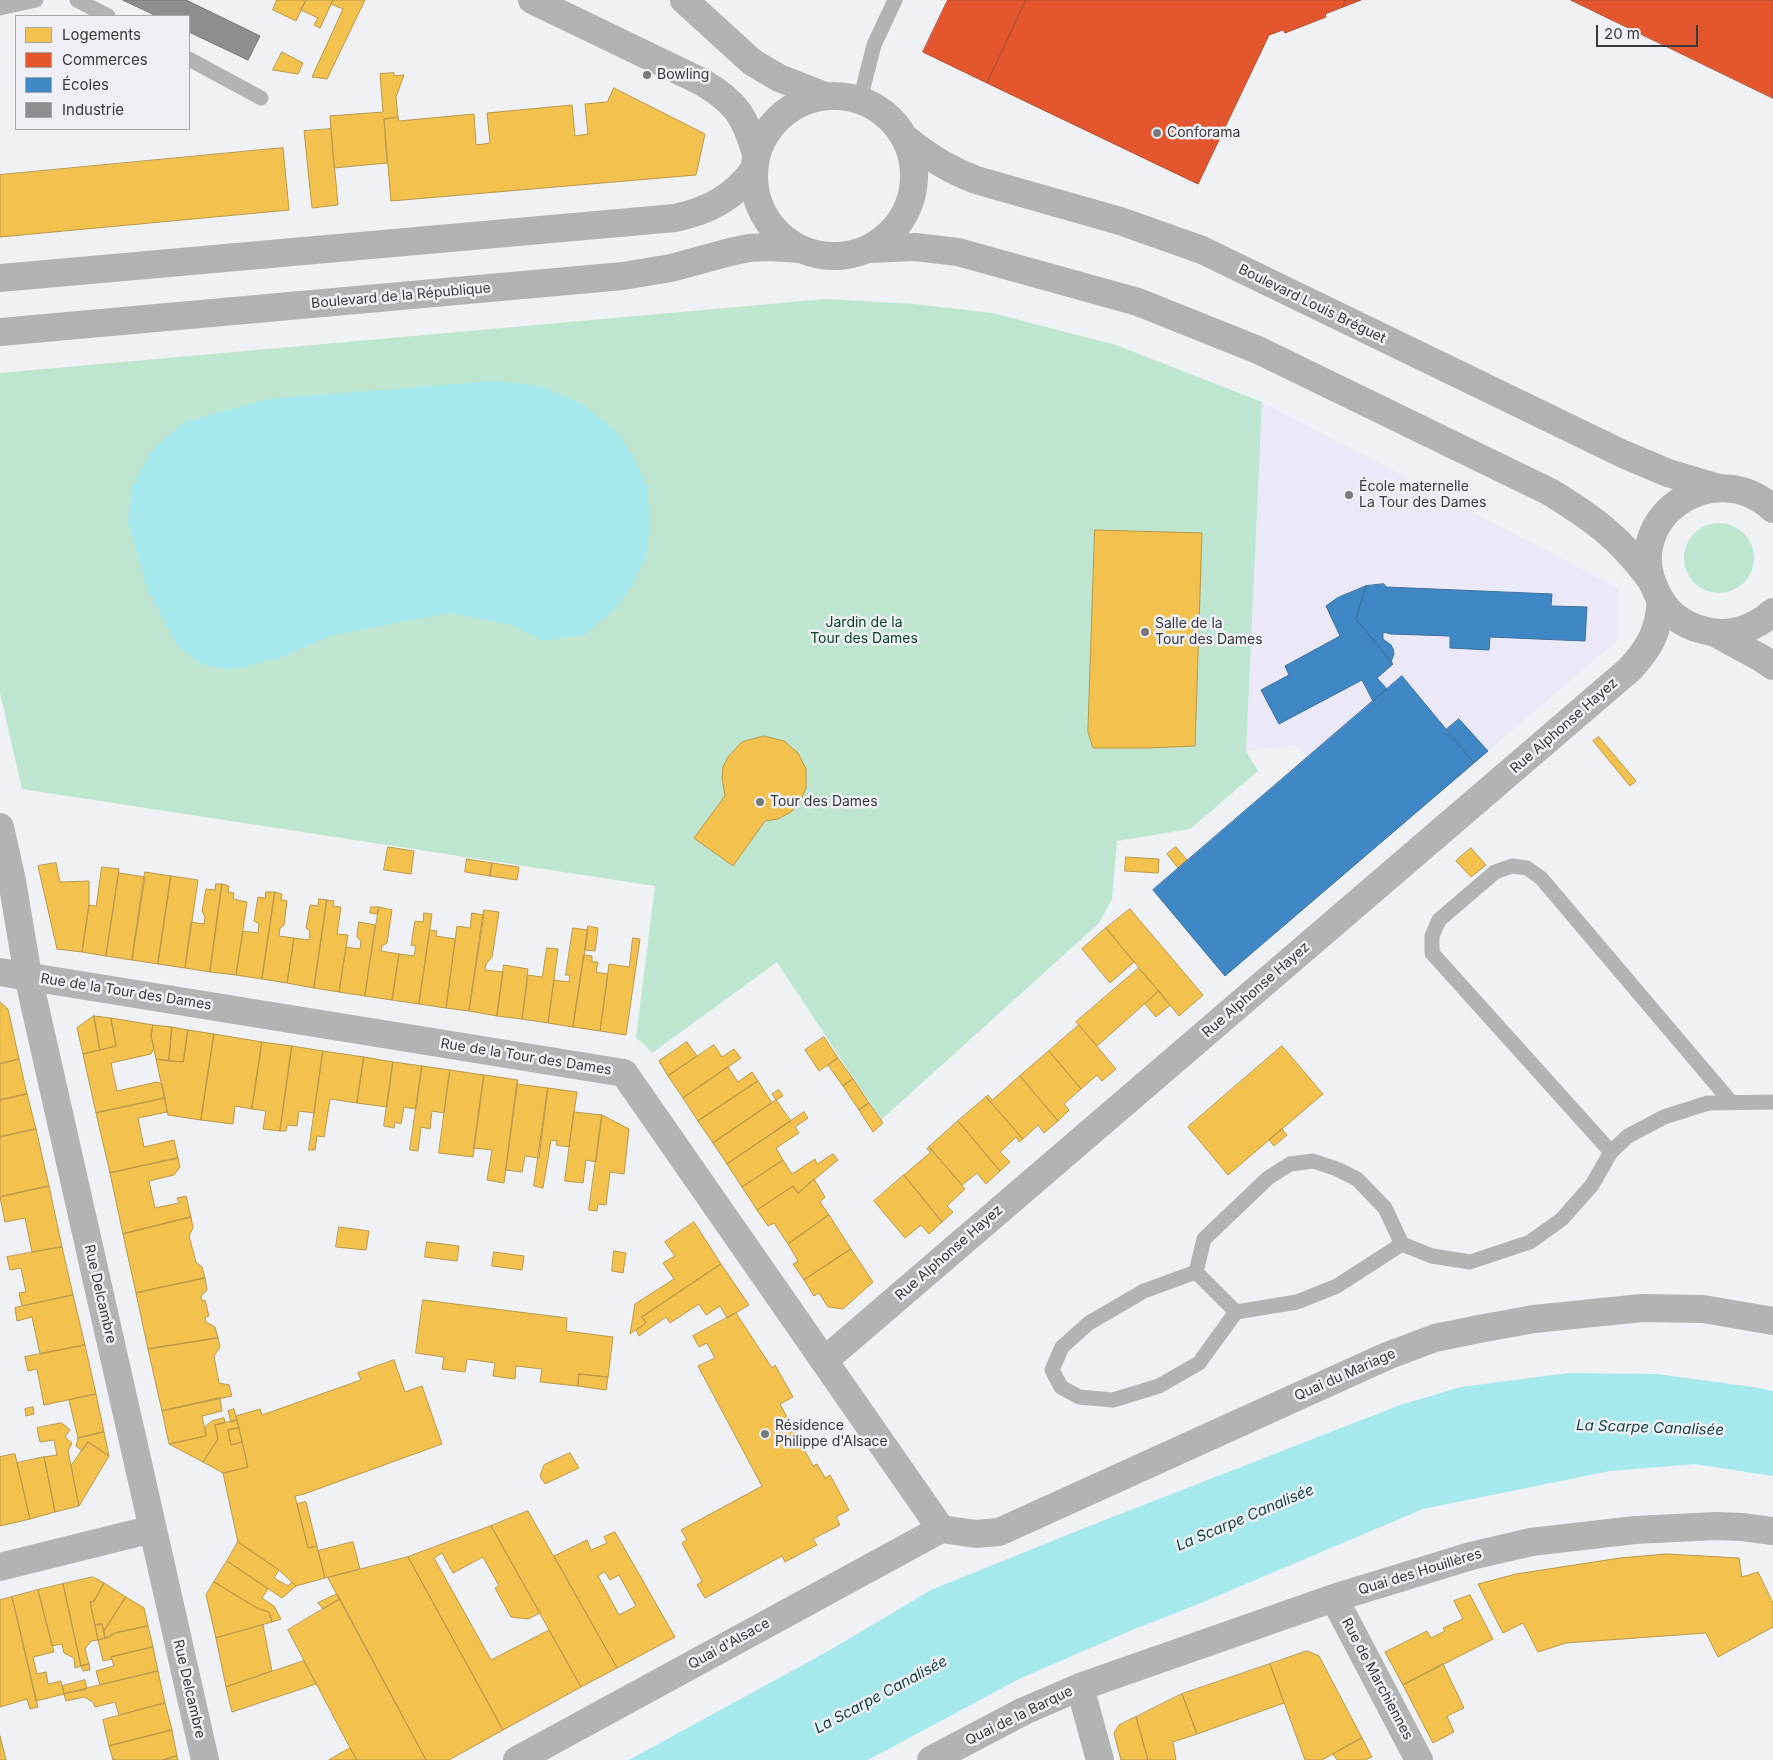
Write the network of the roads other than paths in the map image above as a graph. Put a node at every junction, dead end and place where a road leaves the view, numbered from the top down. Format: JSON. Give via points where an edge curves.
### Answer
{"nodes":[{"id":1,"x":36,"y":0,"type":"edge"},
{"id":2,"x":77,"y":0,"type":"edge"},
{"id":3,"x":532,"y":0,"type":"edge"},
{"id":4,"x":684,"y":0,"type":"edge"},
{"id":5,"x":895,"y":0,"type":"edge"},
{"id":6,"x":0,"y":8,"type":"edge"},
{"id":7,"x":106,"y":15,"type":"edge"},
{"id":8,"x":190,"y":60,"type":"edge"},
{"id":9,"x":825,"y":96,"type":"junction"},
{"id":10,"x":261,"y":98,"type":"dead end"},
{"id":11,"x":860,"y":100,"type":"junction"},
{"id":12,"x":905,"y":138,"type":"junction"},
{"id":13,"x":755,"y":162,"type":"junction"},
{"id":14,"x":800,"y":249,"type":"junction"},
{"id":15,"x":869,"y":249,"type":"junction"},
{"id":16,"x":0,"y":278,"type":"edge"},
{"id":17,"x":0,"y":332,"type":"edge"},
{"id":18,"x":1715,"y":487,"type":"junction"},
{"id":19,"x":1771,"y":504,"type":"edge"},
{"id":20,"x":1656,"y":590,"type":"junction"},
{"id":21,"x":1773,"y":612,"type":"edge"},
{"id":22,"x":1715,"y":633,"type":"junction"},
{"id":23,"x":1773,"y":666,"type":"edge"},
{"id":24,"x":0,"y":827,"type":"edge"},
{"id":25,"x":0,"y":972,"type":"edge"},
{"id":26,"x":28,"y":976,"type":"junction"},
{"id":27,"x":1731,"y":1102,"type":"junction"},
{"id":28,"x":1773,"y":1102,"type":"edge"},
{"id":29,"x":1611,"y":1152,"type":"junction"},
{"id":30,"x":1402,"y":1244,"type":"junction"},
{"id":31,"x":1196,"y":1272,"type":"junction"},
{"id":32,"x":1236,"y":1312,"type":"junction"},
{"id":33,"x":1773,"y":1321,"type":"edge"},
{"id":34,"x":825,"y":1360,"type":"junction"},
{"id":35,"x":153,"y":1529,"type":"junction"},
{"id":36,"x":940,"y":1529,"type":"junction"},
{"id":37,"x":1773,"y":1531,"type":"edge"},
{"id":38,"x":0,"y":1567,"type":"edge"},
{"id":39,"x":1334,"y":1598,"type":"junction"},
{"id":40,"x":1080,"y":1687,"type":"junction"},
{"id":41,"x":205,"y":1760,"type":"edge"},
{"id":42,"x":517,"y":1760,"type":"edge"},
{"id":43,"x":931,"y":1760,"type":"edge"},
{"id":44,"x":1100,"y":1760,"type":"edge"},
{"id":45,"x":1419,"y":1760,"type":"edge"}],
"edges":[{"from":1,"to":6,"type":"lane"},
{"from":2,"to":7,"type":"lane"},
{"from":3,"to":13,"type":"main road","via":[[702,82],[722,95],[744,119],[751,135]]},
{"from":4,"to":9,"type":"main road","via":[[752,62],[780,78]]},
{"from":5,"to":11,"type":"lane","via":[[874,45]]},
{"from":8,"to":10,"type":"lane"},
{"from":9,"to":11,"type":"main road"},
{"from":9,"to":13,"type":"main road","via":[[802,102],[782,115],[766,132]]},
{"from":11,"to":12,"type":"main road","via":[[872,104],[891,119]]},
{"from":12,"to":15,"type":"main road","via":[[913,163],[911,201],[899,224]]},
{"from":12,"to":18,"type":"main road","name":"Boulevard Louis Bréguet","via":[[955,172],[1120,221],[1202,250],[1631,457],[1668,473]]},
{"from":13,"to":14,"type":"main road","via":[[756,194],[764,217],[780,236]]},
{"from":13,"to":16,"type":"main road","via":[[736,191],[705,210],[675,218]]},
{"from":14,"to":15,"type":"main road","via":[[834,257]]},
{"from":14,"to":17,"type":"main road","name":"Boulevard de la République","via":[[749,248],[663,270],[623,276]]},
{"from":15,"to":20,"type":"main road","via":[[930,248],[958,252],[1138,302],[1258,350],[1550,492],[1608,531],[1635,558]]},
{"from":18,"to":19,"type":"main road","name":"Boulevard Louis Bréguet","via":[[1747,492]]},
{"from":18,"to":20,"type":"main road","via":[[1682,498],[1658,523],[1648,556]]},
{"from":20,"to":22,"type":"main road","via":[[1675,617],[1694,628]]},
{"from":20,"to":34,"type":"street","name":"Rue Alphonse Hayez","via":[[1656,632],[1643,655],[1630,669]]},
{"from":21,"to":22,"type":"main road","via":[[1747,629]]},
{"from":22,"to":23,"type":"main road"},
{"from":24,"to":26,"type":"street","name":"Rue Delcambre"},
{"from":25,"to":26,"type":"street","name":"Rue de la Tour des Dames"},
{"from":26,"to":34,"type":"street","name":"Rue de la Tour des Dames","via":[[624,1073]]},
{"from":26,"to":35,"type":"street","name":"Rue Delcambre"},
{"from":27,"to":28,"type":"lane"},
{"from":27,"to":29,"type":"lane","via":[[1708,1103],[1664,1117],[1628,1136]]},
{"from":27,"to":29,"type":"lane","via":[[1541,878],[1527,868],[1512,866],[1495,872],[1440,920],[1432,936],[1432,953]]},
{"from":29,"to":30,"type":"lane","via":[[1592,1185],[1562,1219],[1530,1242],[1470,1262],[1432,1256]]},
{"from":30,"to":31,"type":"lane","via":[[1385,1208],[1357,1179],[1313,1161],[1290,1164],[1268,1178],[1204,1239]]},
{"from":30,"to":32,"type":"lane","via":[[1337,1286],[1297,1302]]},
{"from":31,"to":32,"type":"lane"},
{"from":31,"to":32,"type":"lane","via":[[1144,1291],[1089,1323],[1062,1347],[1052,1370],[1061,1387],[1079,1397],[1113,1400],[1159,1386],[1199,1363]]},
{"from":33,"to":36,"type":"street","name":"Quai du Mariage","via":[[1703,1309],[1642,1308],[1534,1320],[1435,1338],[1388,1356],[999,1532],[976,1534]]},
{"from":34,"to":36,"type":"street","name":"Rue de la Tour des Dames"},
{"from":35,"to":38,"type":"street"},
{"from":35,"to":41,"type":"street","name":"Rue Delcambre"},
{"from":36,"to":42,"type":"street","name":"Quai d'Alsace"},
{"from":37,"to":39,"type":"street","name":"Quai des Houillères","via":[[1742,1526],[1678,1527],[1558,1538],[1472,1556]]},
{"from":39,"to":40,"type":"street","name":"Quai des Houillères"},
{"from":39,"to":45,"type":"street","name":"Rue de Marchiennes"},
{"from":40,"to":43,"type":"street","name":"Quai de la Barque","via":[[1024,1711]]},
{"from":40,"to":44,"type":"street"}]}
